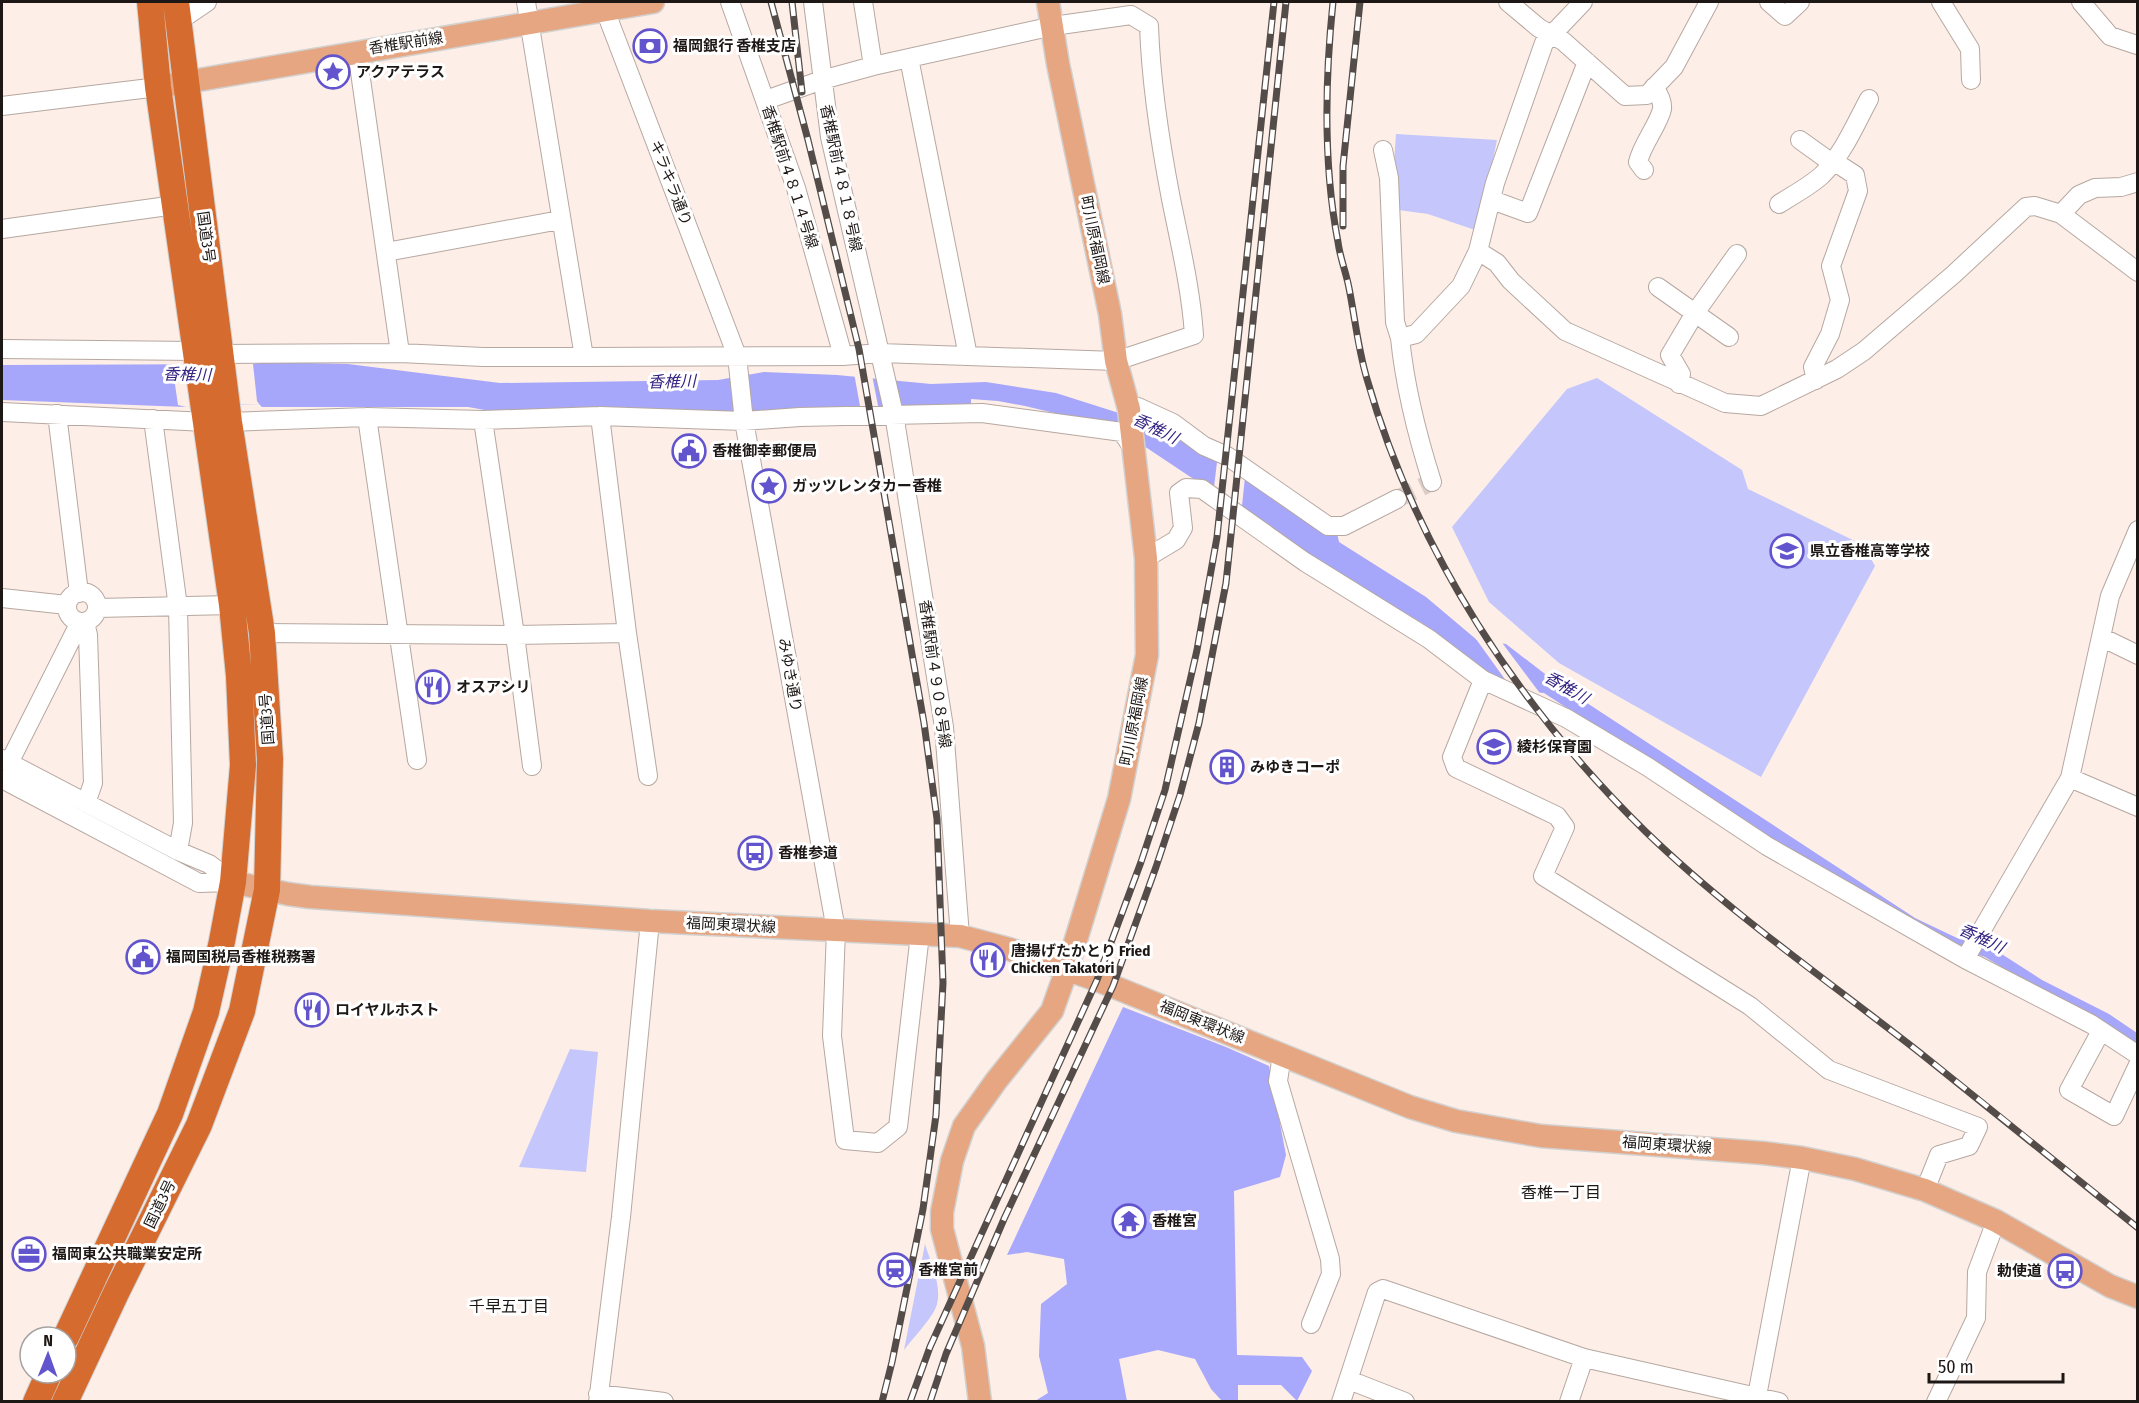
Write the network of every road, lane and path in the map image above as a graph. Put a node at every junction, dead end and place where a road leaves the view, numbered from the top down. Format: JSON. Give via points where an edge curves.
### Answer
{"nodes":[{"id":1,"x":150,"y":2,"type":"edge"},
{"id":2,"x":207,"y":2,"type":"edge"},
{"id":3,"x":653,"y":2,"type":"edge"},
{"id":4,"x":730,"y":2,"type":"edge"},
{"id":5,"x":813,"y":2,"type":"edge"},
{"id":6,"x":862,"y":2,"type":"edge"},
{"id":7,"x":1048,"y":2,"type":"edge"},
{"id":8,"x":1508,"y":2,"type":"edge"},
{"id":9,"x":1583,"y":2,"type":"edge"},
{"id":10,"x":1709,"y":2,"type":"edge"},
{"id":11,"x":1769,"y":2,"type":"edge"},
{"id":12,"x":1800,"y":2,"type":"edge"},
{"id":13,"x":1941,"y":2,"type":"edge"},
{"id":14,"x":2081,"y":2,"type":"edge"},
{"id":15,"x":605,"y":10,"type":"junction"},
{"id":16,"x":178,"y":11,"type":"edge"},
{"id":17,"x":528,"y":13,"type":"edge"},
{"id":18,"x":1053,"y":27,"type":"junction"},
{"id":19,"x":1553,"y":34,"type":"junction"},
{"id":20,"x":2137,"y":45,"type":"edge"},
{"id":21,"x":357,"y":51,"type":"junction"},
{"id":22,"x":909,"y":58,"type":"junction"},
{"id":23,"x":1587,"y":62,"type":"junction"},
{"id":24,"x":873,"y":66,"type":"junction"},
{"id":25,"x":822,"y":80,"type":"junction"},
{"id":26,"x":1971,"y":80,"type":"dead end"},
{"id":27,"x":185,"y":82,"type":"junction"},
{"id":28,"x":158,"y":87,"type":"junction"},
{"id":29,"x":1654,"y":87,"type":"junction"},
{"id":30,"x":1869,"y":99,"type":"dead end"},
{"id":31,"x":766,"y":100,"type":"junction"},
{"id":32,"x":2,"y":106,"type":"edge"},
{"id":33,"x":1800,"y":140,"type":"dead end"},
{"id":34,"x":1383,"y":150,"type":"dead end"},
{"id":35,"x":1832,"y":163,"type":"junction"},
{"id":36,"x":1644,"y":170,"type":"dead end"},
{"id":37,"x":2138,"y":182,"type":"edge"},
{"id":38,"x":1492,"y":200,"type":"junction"},
{"id":39,"x":1779,"y":204,"type":"dead end"},
{"id":40,"x":175,"y":205,"type":"junction"},
{"id":41,"x":2061,"y":214,"type":"junction"},
{"id":42,"x":560,"y":220,"type":"junction"},
{"id":43,"x":2,"y":229,"type":"edge"},
{"id":44,"x":1478,"y":251,"type":"junction"},
{"id":45,"x":386,"y":252,"type":"junction"},
{"id":46,"x":1737,"y":254,"type":"dead end"},
{"id":47,"x":2138,"y":272,"type":"edge"},
{"id":48,"x":1658,"y":287,"type":"dead end"},
{"id":49,"x":1695,"y":314,"type":"junction"},
{"id":50,"x":1728,"y":337,"type":"dead end"},
{"id":51,"x":1400,"y":338,"type":"junction"},
{"id":52,"x":2,"y":349,"type":"edge"},
{"id":53,"x":195,"y":351,"type":"junction"},
{"id":54,"x":400,"y":353,"type":"junction"},
{"id":55,"x":880,"y":353,"type":"junction"},
{"id":56,"x":222,"y":354,"type":"junction"},
{"id":57,"x":737,"y":356,"type":"junction"},
{"id":58,"x":843,"y":356,"type":"junction"},
{"id":59,"x":968,"y":356,"type":"junction"},
{"id":60,"x":584,"y":357,"type":"junction"},
{"id":61,"x":1116,"y":361,"type":"junction"},
{"id":62,"x":739,"y":376,"type":"joint"},
{"id":63,"x":1816,"y":380,"type":"junction"},
{"id":64,"x":1680,"y":384,"type":"junction"},
{"id":65,"x":1129,"y":409,"type":"junction"},
{"id":66,"x":2,"y":412,"type":"edge"},
{"id":67,"x":57,"y":414,"type":"junction"},
{"id":68,"x":894,"y":414,"type":"junction"},
{"id":69,"x":600,"y":416,"type":"junction"},
{"id":70,"x":743,"y":416,"type":"junction"},
{"id":71,"x":367,"y":417,"type":"junction"},
{"id":72,"x":153,"y":419,"type":"junction"},
{"id":73,"x":483,"y":420,"type":"junction"},
{"id":74,"x":218,"y":422,"type":"junction"},
{"id":75,"x":1134,"y":450,"type":"junction"},
{"id":76,"x":1432,"y":482,"type":"dead end"},
{"id":77,"x":1397,"y":499,"type":"tunnel mouth"},
{"id":78,"x":2138,"y":530,"type":"edge"},
{"id":79,"x":1146,"y":558,"type":"junction"},
{"id":80,"x":2,"y":598,"type":"edge"},
{"id":81,"x":73,"y":599,"type":"junction"},
{"id":82,"x":232,"y":605,"type":"junction"},
{"id":83,"x":178,"y":607,"type":"junction"},
{"id":84,"x":87,"y":617,"type":"junction"},
{"id":85,"x":262,"y":633,"type":"junction"},
{"id":86,"x":399,"y":633,"type":"junction"},
{"id":87,"x":627,"y":633,"type":"junction"},
{"id":88,"x":515,"y":635,"type":"junction"},
{"id":89,"x":2101,"y":637,"type":"junction"},
{"id":90,"x":2138,"y":655,"type":"edge"},
{"id":91,"x":1484,"y":680,"type":"junction"},
{"id":92,"x":417,"y":760,"type":"dead end"},
{"id":93,"x":532,"y":766,"type":"dead end"},
{"id":94,"x":4,"y":767,"type":"edge"},
{"id":95,"x":648,"y":776,"type":"dead end"},
{"id":96,"x":2070,"y":778,"type":"junction"},
{"id":97,"x":86,"y":803,"type":"junction"},
{"id":98,"x":2138,"y":807,"type":"edge"},
{"id":99,"x":178,"y":851,"type":"junction"},
{"id":100,"x":233,"y":882,"type":"junction"},
{"id":101,"x":267,"y":890,"type":"junction"},
{"id":102,"x":650,"y":921,"type":"junction"},
{"id":103,"x":836,"y":930,"type":"junction"},
{"id":104,"x":920,"y":934,"type":"junction"},
{"id":105,"x":960,"y":936,"type":"junction"},
{"id":106,"x":1965,"y":959,"type":"junction"},
{"id":107,"x":1067,"y":969,"type":"junction"},
{"id":108,"x":2101,"y":1031,"type":"junction"},
{"id":109,"x":1282,"y":1055,"type":"junction"},
{"id":110,"x":2138,"y":1055,"type":"edge"},
{"id":111,"x":2138,"y":1065,"type":"edge"},
{"id":112,"x":1802,"y":1158,"type":"junction"},
{"id":113,"x":1925,"y":1190,"type":"junction"},
{"id":114,"x":1996,"y":1221,"type":"junction"},
{"id":115,"x":2138,"y":1297,"type":"edge"},
{"id":116,"x":1311,"y":1324,"type":"dead end"},
{"id":117,"x":72,"y":1325,"type":"edge"},
{"id":118,"x":1584,"y":1358,"type":"junction"},
{"id":119,"x":1349,"y":1380,"type":"junction"},
{"id":120,"x":43,"y":1385,"type":"edge"},
{"id":121,"x":1757,"y":1396,"type":"junction"},
{"id":122,"x":598,"y":1398,"type":"edge"},
{"id":123,"x":36,"y":1401,"type":"edge"},
{"id":124,"x":65,"y":1401,"type":"edge"},
{"id":125,"x":664,"y":1401,"type":"edge"},
{"id":126,"x":980,"y":1401,"type":"edge"},
{"id":127,"x":1341,"y":1401,"type":"edge"},
{"id":128,"x":1405,"y":1401,"type":"edge"},
{"id":129,"x":1569,"y":1401,"type":"edge"},
{"id":130,"x":1779,"y":1401,"type":"edge"},
{"id":131,"x":1936,"y":1401,"type":"edge"}],
"edges":[{"from":1,"to":28,"type":"highway","name":"国道3号"},
{"from":2,"to":16,"type":"street"},
{"from":3,"to":15,"type":"main road","name":"香椎駅前線"},
{"from":4,"to":31,"type":"street","name":"香椎駅前４８１４号線"},
{"from":5,"to":25,"type":"street","name":"香椎駅前４８１８号線"},
{"from":6,"to":24,"type":"street"},
{"from":7,"to":18,"type":"main road","name":"町川原福岡線"},
{"from":8,"to":19,"type":"street","via":[[1539,28]]},
{"from":9,"to":19,"type":"street"},
{"from":10,"to":29,"type":"street","via":[[1674,67]]},
{"from":11,"to":12,"type":"street","via":[[1785,16]]},
{"from":13,"to":26,"type":"street","via":[[1970,49]]},
{"from":14,"to":20,"type":"street","via":[[2110,36]]},
{"from":15,"to":17,"type":"main road","name":"香椎駅前線"},
{"from":15,"to":57,"type":"street","name":"キラキラ通り"},
{"from":16,"to":27,"type":"highway","name":"国道3号"},
{"from":17,"to":21,"type":"main road","name":"香椎駅前線"},
{"from":17,"to":42,"type":"street"},
{"from":18,"to":22,"type":"street"},
{"from":18,"to":61,"type":"main road","name":"町川原福岡線"},
{"from":18,"to":61,"type":"street","via":[[1131,15],[1149,26],[1150,57],[1168,180],[1192,302],[1194,335]]},
{"from":19,"to":23,"type":"street"},
{"from":19,"to":38,"type":"street","via":[[1544,43]]},
{"from":21,"to":27,"type":"main road","name":"香椎駅前線"},
{"from":21,"to":45,"type":"street"},
{"from":22,"to":24,"type":"street"},
{"from":22,"to":59,"type":"street"},
{"from":23,"to":29,"type":"street","via":[[1625,96],[1647,94]]},
{"from":23,"to":38,"type":"street","via":[[1528,213]]},
{"from":24,"to":25,"type":"street"},
{"from":25,"to":31,"type":"street"},
{"from":25,"to":55,"type":"street","name":"香椎駅前４８１８号線","via":[[830,137]]},
{"from":27,"to":28,"type":"main road","name":"香椎駅前線"},
{"from":27,"to":56,"type":"highway","name":"国道3号"},
{"from":28,"to":32,"type":"street"},
{"from":28,"to":40,"type":"highway","name":"国道3号"},
{"from":29,"to":36,"type":"street","via":[[1661,97],[1662,109],[1640,153],[1638,162]]},
{"from":30,"to":35,"type":"street"},
{"from":31,"to":58,"type":"street","name":"香椎駅前４８１４号線","via":[[796,188]]},
{"from":33,"to":35,"type":"street"},
{"from":34,"to":51,"type":"street","via":[[1389,178],[1395,322]]},
{"from":35,"to":39,"type":"street","via":[[1821,176]]},
{"from":35,"to":63,"type":"street","via":[[1855,175],[1858,191],[1831,266],[1840,300],[1830,334],[1813,367]]},
{"from":37,"to":41,"type":"street","via":[[2087,191]]},
{"from":38,"to":44,"type":"street"},
{"from":40,"to":43,"type":"street"},
{"from":40,"to":53,"type":"highway","name":"国道3号"},
{"from":41,"to":47,"type":"street"},
{"from":41,"to":63,"type":"street","via":[[2026,207],[1864,351]]},
{"from":42,"to":45,"type":"street"},
{"from":42,"to":60,"type":"street"},
{"from":44,"to":51,"type":"street","via":[[1461,286],[1416,334]]},
{"from":44,"to":64,"type":"street","via":[[1497,263],[1510,281],[1565,331]]},
{"from":45,"to":54,"type":"street"},
{"from":46,"to":49,"type":"street"},
{"from":48,"to":49,"type":"street"},
{"from":49,"to":50,"type":"street"},
{"from":49,"to":64,"type":"street","via":[[1670,356],[1681,374]]},
{"from":51,"to":76,"type":"street","via":[[1415,422]]},
{"from":52,"to":53,"type":"street"},
{"from":53,"to":74,"type":"highway","name":"国道3号"},
{"from":54,"to":56,"type":"street"},
{"from":54,"to":60,"type":"street"},
{"from":55,"to":58,"type":"street"},
{"from":55,"to":59,"type":"street"},
{"from":55,"to":68,"type":"street","name":"香椎駅前４８１８号線"},
{"from":56,"to":74,"type":"highway","name":"国道3号"},
{"from":57,"to":58,"type":"street"},
{"from":57,"to":60,"type":"street"},
{"from":57,"to":62,"type":"street","name":"キラキラ通り"},
{"from":59,"to":61,"type":"street"},
{"from":61,"to":65,"type":"main road","name":"町川原福岡線"},
{"from":62,"to":70,"type":"street","name":"みゆき通り"},
{"from":63,"to":64,"type":"street","via":[[1761,406],[1725,403]]},
{"from":65,"to":75,"type":"main road","name":"町川原福岡線"},
{"from":65,"to":77,"type":"street","via":[[1138,407],[1173,423],[1328,526],[1344,526]]},
{"from":66,"to":67,"type":"street"},
{"from":67,"to":72,"type":"street"},
{"from":67,"to":81,"type":"street"},
{"from":68,"to":70,"type":"street"},
{"from":68,"to":75,"type":"street","via":[[982,413],[1122,432]]},
{"from":68,"to":105,"type":"street","name":"香椎駅前４９０８号線","via":[[944,727]]},
{"from":69,"to":70,"type":"street"},
{"from":69,"to":73,"type":"street"},
{"from":69,"to":87,"type":"street"},
{"from":70,"to":103,"type":"street","name":"みゆき通り"},
{"from":71,"to":73,"type":"street"},
{"from":71,"to":74,"type":"street"},
{"from":71,"to":86,"type":"street"},
{"from":72,"to":74,"type":"street"},
{"from":72,"to":83,"type":"street"},
{"from":73,"to":88,"type":"street"},
{"from":74,"to":82,"type":"highway","name":"国道3号"},
{"from":74,"to":85,"type":"highway","name":"国道3号"},
{"from":75,"to":79,"type":"main road","name":"町川原福岡線"},
{"from":78,"to":89,"type":"street","via":[[2110,596]]},
{"from":79,"to":91,"type":"street","via":[[1176,540],[1183,528],[1179,493],[1186,488],[1202,489],[1305,562],[1429,639]]},
{"from":79,"to":107,"type":"main road","name":"町川原福岡線","via":[[1147,655],[1119,799]]},
{"from":80,"to":81,"type":"street"},
{"from":81,"to":84,"type":"street","via":[[69,614],[76,621]]},
{"from":81,"to":84,"type":"street","via":[[91,596]]},
{"from":82,"to":83,"type":"street"},
{"from":82,"to":100,"type":"highway","name":"国道3号","via":[[243,765]]},
{"from":83,"to":84,"type":"street"},
{"from":83,"to":99,"type":"street","via":[[183,823]]},
{"from":84,"to":94,"type":"street"},
{"from":84,"to":97,"type":"street","via":[[93,783]]},
{"from":85,"to":86,"type":"street"},
{"from":85,"to":101,"type":"highway","name":"国道3号","via":[[270,759]]},
{"from":86,"to":88,"type":"street"},
{"from":86,"to":92,"type":"street"},
{"from":87,"to":88,"type":"street"},
{"from":87,"to":95,"type":"street"},
{"from":88,"to":93,"type":"street"},
{"from":89,"to":90,"type":"street"},
{"from":89,"to":96,"type":"street"},
{"from":91,"to":106,"type":"street","via":[[1566,718],[1767,846]]},
{"from":91,"to":113,"type":"street","via":[[1452,757],[1456,768],[1557,816],[1565,827],[1543,876],[1750,1006],[1828,1071],[1978,1126],[1969,1146],[1939,1155]]},
{"from":94,"to":97,"type":"street"},
{"from":94,"to":100,"type":"street","via":[[199,883]]},
{"from":96,"to":98,"type":"street"},
{"from":96,"to":106,"type":"street"},
{"from":97,"to":99,"type":"street"},
{"from":99,"to":100,"type":"street","via":[[208,864]]},
{"from":100,"to":101,"type":"main road","name":"福岡東環状線"},
{"from":100,"to":117,"type":"highway","name":"国道3号","via":[[206,1012],[189,1064],[170,1114]]},
{"from":101,"to":102,"type":"main road","name":"福岡東環状線","via":[[310,897]]},
{"from":101,"to":124,"type":"highway","name":"国道3号","via":[[242,1011],[199,1125]]},
{"from":102,"to":103,"type":"main road","name":"福岡東環状線"},
{"from":102,"to":122,"type":"street","via":[[621,1217]]},
{"from":103,"to":104,"type":"main road","name":"福岡東環状線"},
{"from":103,"to":104,"type":"street","name":"みゆき通り","via":[[832,1036],[845,1140],[878,1143],[898,1127]]},
{"from":104,"to":105,"type":"main road","name":"福岡東環状線"},
{"from":105,"to":107,"type":"main road","name":"福岡東環状線"},
{"from":106,"to":108,"type":"street"},
{"from":107,"to":109,"type":"main road","name":"福岡東環状線"},
{"from":107,"to":126,"type":"main road","name":"町川原福岡線","via":[[1052,1011],[964,1126],[952,1161],[942,1229],[973,1346]]},
{"from":108,"to":110,"type":"street"},
{"from":108,"to":111,"type":"street","via":[[2069,1090],[2114,1116]]},
{"from":109,"to":112,"type":"main road","name":"福岡東環状線","via":[[1410,1107],[1494,1129]]},
{"from":109,"to":116,"type":"street","via":[[1278,1081],[1330,1259],[1331,1274]]},
{"from":112,"to":113,"type":"main road","name":"福岡東環状線"},
{"from":112,"to":121,"type":"street"},
{"from":113,"to":114,"type":"main road","name":"福岡東環状線"},
{"from":114,"to":115,"type":"main road","name":"福岡東環状線","via":[[2110,1286]]},
{"from":114,"to":131,"type":"street","via":[[1977,1272],[1976,1318]]},
{"from":118,"to":119,"type":"street","via":[[1383,1288],[1377,1292]]},
{"from":118,"to":121,"type":"street"},
{"from":118,"to":129,"type":"street"},
{"from":119,"to":127,"type":"street"},
{"from":119,"to":128,"type":"street"},
{"from":120,"to":123,"type":"highway"},
{"from":121,"to":130,"type":"street"},
{"from":122,"to":125,"type":"street"}]}
